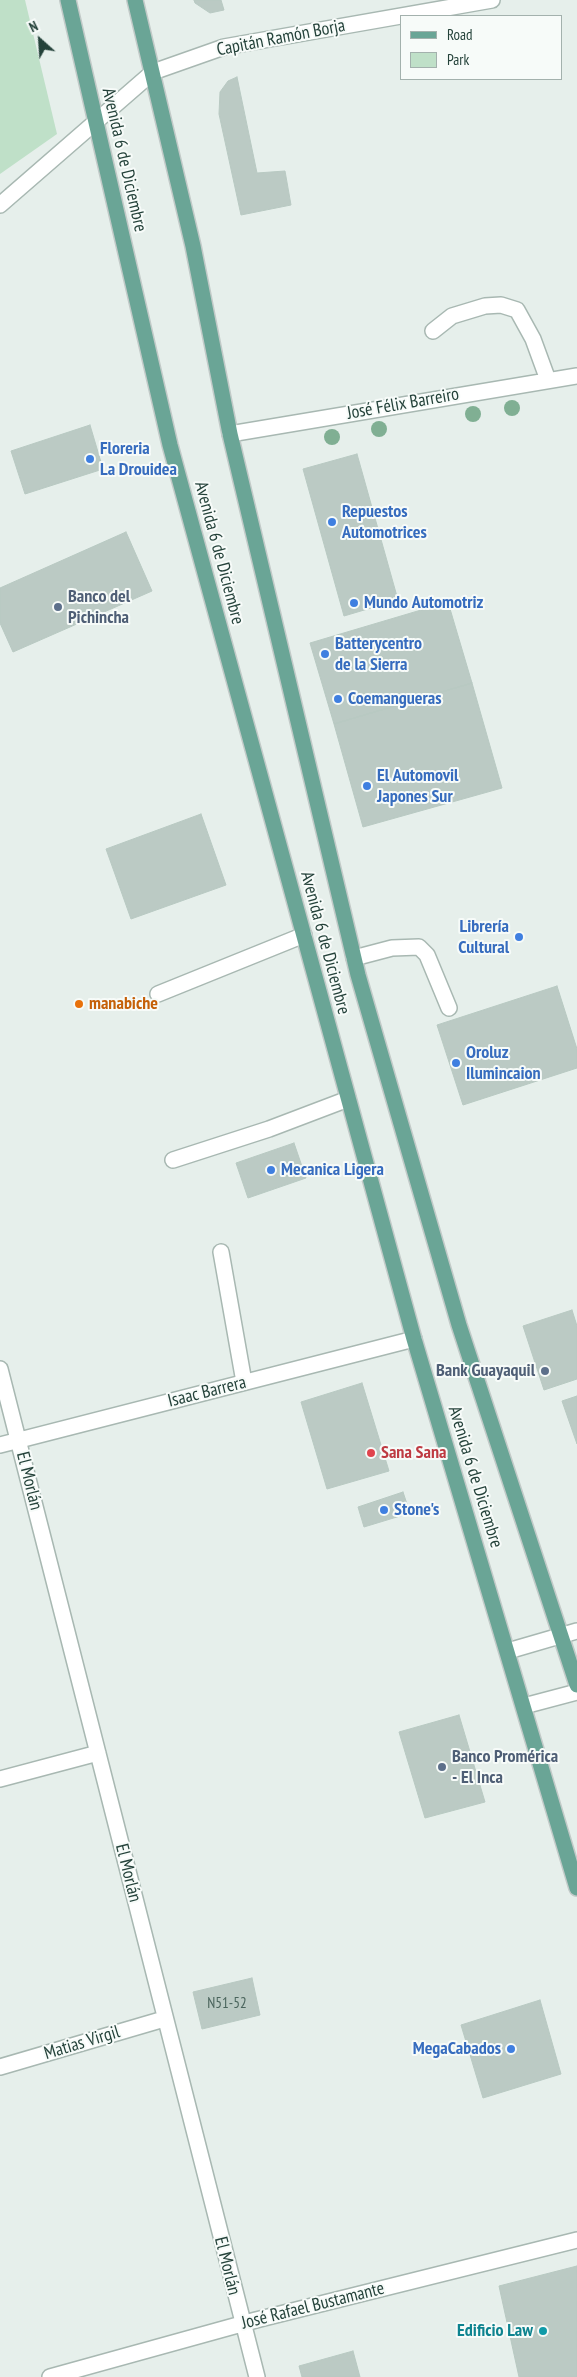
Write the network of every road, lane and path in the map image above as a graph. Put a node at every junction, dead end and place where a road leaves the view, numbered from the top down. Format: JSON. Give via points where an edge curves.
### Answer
{"nodes":[{"id":1,"x":68,"y":0,"type":"edge"},
{"id":2,"x":135,"y":0,"type":"edge"},
{"id":3,"x":492,"y":0,"type":"edge"},
{"id":4,"x":406,"y":15,"type":"edge"},
{"id":5,"x":400,"y":16,"type":"edge"},
{"id":6,"x":153,"y":72,"type":"junction"},
{"id":7,"x":96,"y":122,"type":"junction"},
{"id":8,"x":0,"y":205,"type":"edge"},
{"id":9,"x":433,"y":332,"type":"dead end"},
{"id":10,"x":548,"y":380,"type":"junction"},
{"id":11,"x":576,"y":380,"type":"edge"},
{"id":12,"x":230,"y":434,"type":"junction"},
{"id":13,"x":304,"y":935,"type":"junction"},
{"id":14,"x":354,"y":958,"type":"junction"},
{"id":15,"x":158,"y":994,"type":"dead end"},
{"id":16,"x":449,"y":1008,"type":"dead end"},
{"id":17,"x":348,"y":1099,"type":"junction"},
{"id":18,"x":173,"y":1160,"type":"dead end"},
{"id":19,"x":221,"y":1252,"type":"dead end"},
{"id":20,"x":414,"y":1339,"type":"junction"},
{"id":21,"x":0,"y":1369,"type":"edge"},
{"id":22,"x":244,"y":1382,"type":"junction"},
{"id":23,"x":19,"y":1440,"type":"junction"},
{"id":24,"x":0,"y":1445,"type":"edge"},
{"id":25,"x":577,"y":1631,"type":"edge"},
{"id":26,"x":561,"y":1636,"type":"junction"},
{"id":27,"x":508,"y":1651,"type":"junction"},
{"id":28,"x":577,"y":1685,"type":"edge"},
{"id":29,"x":577,"y":1692,"type":"edge"},
{"id":30,"x":524,"y":1706,"type":"junction"},
{"id":31,"x":98,"y":1753,"type":"junction"},
{"id":32,"x":0,"y":1779,"type":"edge"},
{"id":33,"x":577,"y":1888,"type":"edge"},
{"id":34,"x":164,"y":2018,"type":"junction"},
{"id":35,"x":0,"y":2067,"type":"edge"},
{"id":36,"x":577,"y":2240,"type":"edge"},
{"id":37,"x":242,"y":2323,"type":"junction"},
{"id":38,"x":50,"y":2377,"type":"edge"},
{"id":39,"x":257,"y":2377,"type":"edge"}],
"edges":[{"from":1,"to":7,"type":"main road","name":"Avenida 6 de Diciembre"},
{"from":2,"to":6,"type":"main road","name":"Avenida 6 de Diciembre"},
{"from":3,"to":4,"type":"street","name":"Capitán Ramón Borja"},
{"from":5,"to":6,"type":"street","name":"Capitán Ramón Borja","via":[[224,47]]},
{"from":6,"to":7,"type":"street","name":"Capitán Ramón Borja"},
{"from":6,"to":12,"type":"main road","name":"Avenida 6 de Diciembre","via":[[193,246]]},
{"from":7,"to":8,"type":"street","name":"Capitán Ramón Borja"},
{"from":7,"to":13,"type":"main road","name":"Avenida 6 de Diciembre","via":[[170,445]]},
{"from":9,"to":10,"type":"street","via":[[452,316],[485,306],[501,304],[517,310],[533,339]]},
{"from":10,"to":11,"type":"street","name":"José Félix Barreiro"},
{"from":10,"to":12,"type":"street","name":"José Félix Barreiro"},
{"from":12,"to":14,"type":"main road","name":"Avenida 6 de Diciembre"},
{"from":13,"to":15,"type":"street"},
{"from":13,"to":17,"type":"main road","name":"Avenida 6 de Diciembre"},
{"from":14,"to":16,"type":"street","via":[[392,948],[419,947],[427,955]]},
{"from":14,"to":26,"type":"main road","name":"Avenida 6 de Diciembre","via":[[459,1325]]},
{"from":17,"to":18,"type":"street"},
{"from":17,"to":20,"type":"main road","name":"Avenida 6 de Diciembre"},
{"from":19,"to":22,"type":"street"},
{"from":20,"to":22,"type":"street","name":"Isaac Barrera"},
{"from":20,"to":27,"type":"main road","name":"Avenida 6 de Diciembre"},
{"from":21,"to":23,"type":"street","name":"El Morlán"},
{"from":22,"to":23,"type":"street","name":"Isaac Barrera"},
{"from":23,"to":24,"type":"street","name":"Isaac Barrera"},
{"from":23,"to":31,"type":"street","name":"El Morlán"},
{"from":25,"to":26,"type":"street"},
{"from":26,"to":27,"type":"street"},
{"from":26,"to":28,"type":"main road","name":"Avenida 6 de Diciembre"},
{"from":27,"to":30,"type":"main road","name":"Avenida 6 de Diciembre"},
{"from":29,"to":30,"type":"street"},
{"from":30,"to":33,"type":"main road","name":"Avenida 6 de Diciembre"},
{"from":31,"to":32,"type":"street"},
{"from":31,"to":34,"type":"street","name":"El Morlán"},
{"from":34,"to":35,"type":"street","name":"Matias Virgil"},
{"from":34,"to":37,"type":"street","name":"El Morlán"},
{"from":36,"to":37,"type":"street","name":"José Rafael Bustamante"},
{"from":37,"to":38,"type":"street","name":"José Rafael Bustamante"},
{"from":37,"to":39,"type":"street","name":"El Morlán"}]}
